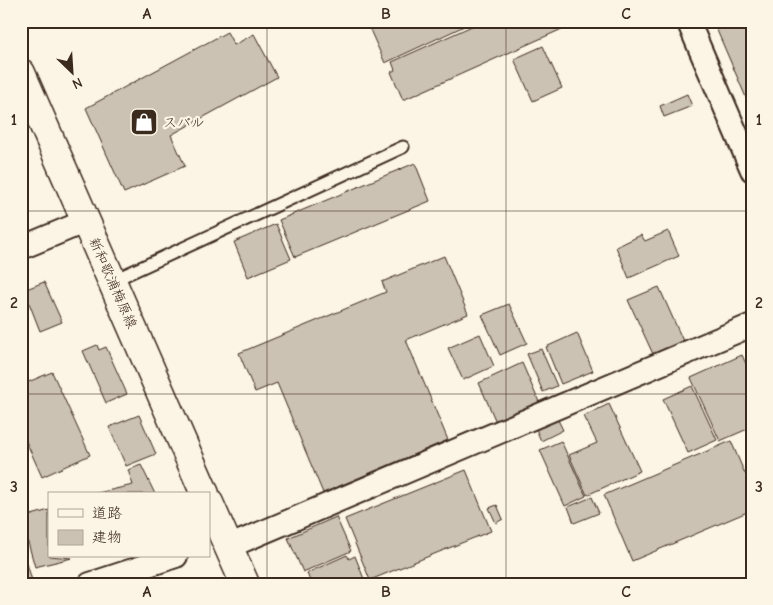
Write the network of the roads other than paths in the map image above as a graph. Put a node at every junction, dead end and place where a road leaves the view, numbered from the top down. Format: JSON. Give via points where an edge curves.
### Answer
{"nodes":[{"id":1,"x":688,"y":21,"type":"edge"},
{"id":2,"x":21,"y":73,"type":"edge"},
{"id":3,"x":403,"y":147,"type":"dead end"},
{"id":4,"x":752,"y":170,"type":"edge"},
{"id":5,"x":86,"y":221,"type":"junction"},
{"id":6,"x":21,"y":248,"type":"edge"},
{"id":7,"x":112,"y":281,"type":"junction"},
{"id":8,"x":752,"y":325,"type":"edge"},
{"id":9,"x":204,"y":492,"type":"edge"},
{"id":10,"x":210,"y":506,"type":"edge"},
{"id":11,"x":221,"y":544,"type":"edge"},
{"id":12,"x":170,"y":558,"type":"edge"},
{"id":13,"x":90,"y":584,"type":"edge"},
{"id":14,"x":245,"y":584,"type":"edge"}],
"edges":[{"from":1,"to":4,"type":"street"},
{"from":2,"to":5,"type":"main road","name":"新和歌浦梅原線"},
{"from":3,"to":7,"type":"lane"},
{"from":5,"to":6,"type":"street"},
{"from":5,"to":7,"type":"main road","name":"新和歌浦梅原線"},
{"from":7,"to":9,"type":"main road","name":"新和歌浦梅原線"},
{"from":8,"to":11,"type":"street"},
{"from":10,"to":11,"type":"main road"},
{"from":11,"to":14,"type":"main road"},
{"from":12,"to":13,"type":"street"}]}
